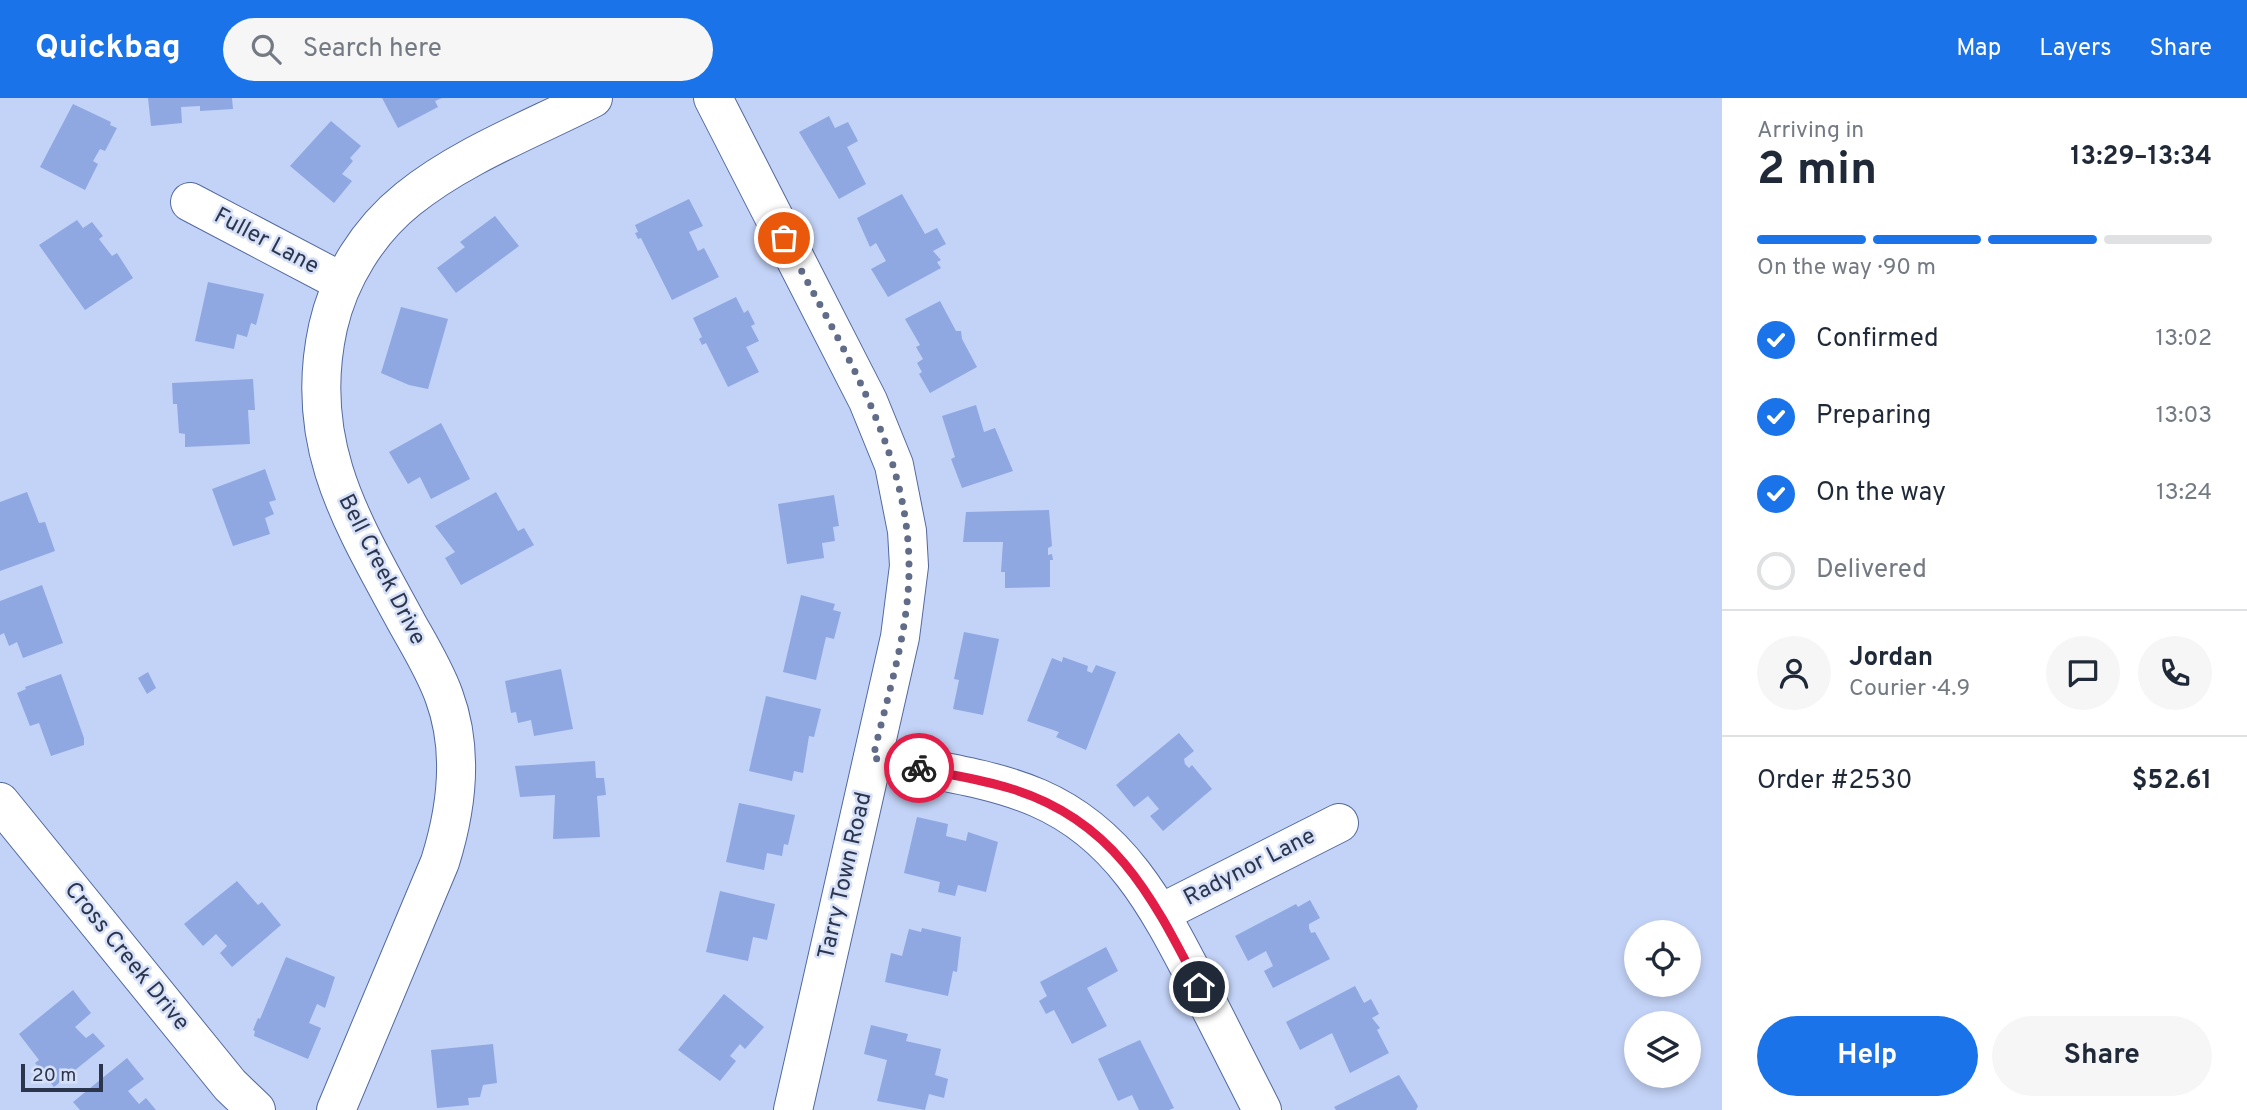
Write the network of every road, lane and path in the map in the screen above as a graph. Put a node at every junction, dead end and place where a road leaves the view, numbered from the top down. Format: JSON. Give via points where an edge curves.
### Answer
{"nodes":[{"id":1,"x":593,"y":98,"type":"edge"},
{"id":2,"x":713,"y":98,"type":"edge"},
{"id":3,"x":190,"y":202,"type":"dead end"},
{"id":4,"x":342,"y":282,"type":"junction"},
{"id":5,"x":873,"y":758,"type":"junction"},
{"id":6,"x":0,"y":802,"type":"edge"},
{"id":7,"x":1339,"y":822,"type":"dead end"},
{"id":8,"x":1161,"y":913,"type":"junction"},
{"id":9,"x":256,"y":1110,"type":"edge"},
{"id":10,"x":336,"y":1110,"type":"edge"},
{"id":11,"x":793,"y":1110,"type":"edge"},
{"id":12,"x":1262,"y":1110,"type":"edge"}],
"edges":[{"from":1,"to":4,"type":"street","name":"Bell Creek Drive","via":[[432,181],[382,223]]},
{"from":2,"to":5,"type":"street","name":"Tarry Town Road","via":[[868,401],[899,485],[908,531],[907,598]]},
{"from":3,"to":4,"type":"street","name":"Fuller Lane"},
{"from":4,"to":10,"type":"street","name":"Bell Creek Drive","via":[[319,384],[325,447],[348,513],[445,697],[456,776],[451,828],[440,862]]},
{"from":5,"to":8,"type":"street","via":[[1007,787],[1072,816],[1122,858]]},
{"from":5,"to":11,"type":"street","name":"Tarry Town Road"},
{"from":6,"to":9,"type":"street","name":"Cross Creek Drive"},
{"from":7,"to":8,"type":"street","name":"Radynor Lane"},
{"from":8,"to":12,"type":"street"}]}
